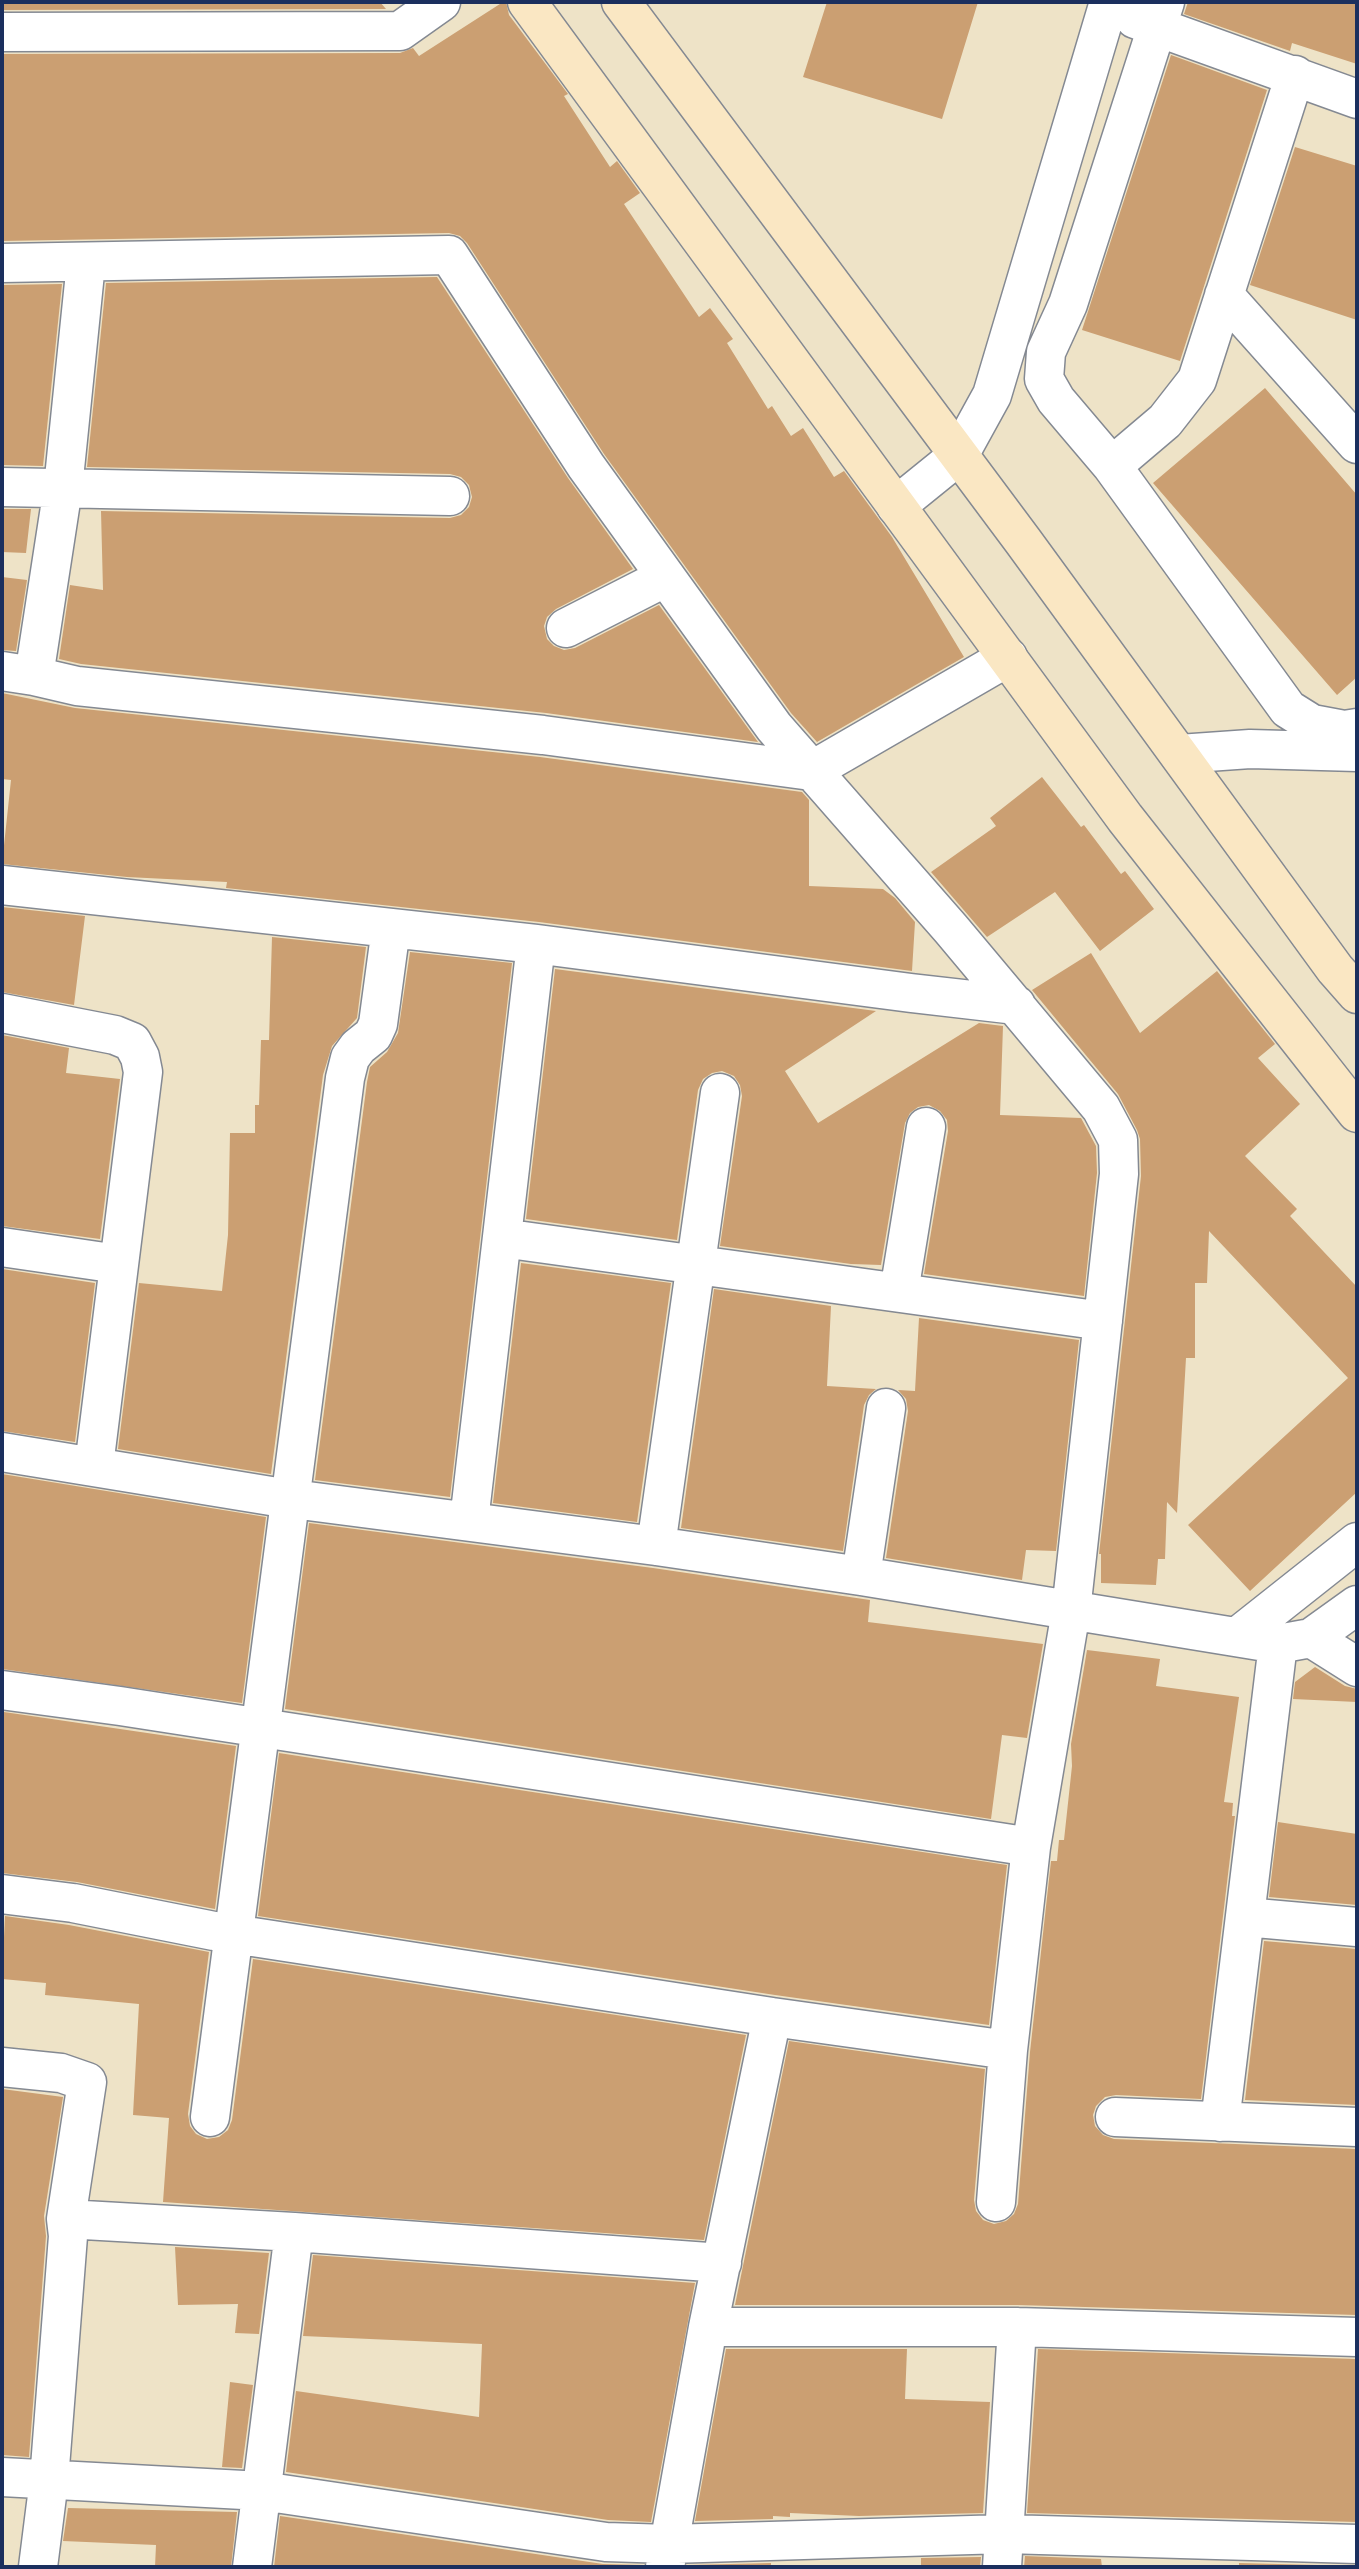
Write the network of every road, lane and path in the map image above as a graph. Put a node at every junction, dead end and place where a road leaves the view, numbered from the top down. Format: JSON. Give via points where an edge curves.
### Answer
{"nodes":[{"id":1,"x":441,"y":2,"type":"edge"},
{"id":2,"x":527,"y":2,"type":"edge"},
{"id":3,"x":621,"y":2,"type":"edge"},
{"id":4,"x":1108,"y":6,"type":"edge"},
{"id":5,"x":1161,"y":14,"type":"edge"},
{"id":6,"x":271,"y":16,"type":"edge"},
{"id":7,"x":2,"y":32,"type":"edge"},
{"id":8,"x":1295,"y":75,"type":"junction"},
{"id":9,"x":1357,"y":99,"type":"edge"},
{"id":10,"x":2,"y":263,"type":"edge"},
{"id":11,"x":86,"y":263,"type":"junction"},
{"id":12,"x":1224,"y":295,"type":"junction"},
{"id":13,"x":1357,"y":444,"type":"edge"},
{"id":14,"x":959,"y":455,"type":"junction"},
{"id":15,"x":1112,"y":466,"type":"junction"},
{"id":16,"x":2,"y":487,"type":"edge"},
{"id":17,"x":63,"y":488,"type":"junction"},
{"id":18,"x":450,"y":496,"type":"dead end"},
{"id":19,"x":897,"y":506,"type":"junction"},
{"id":20,"x":666,"y":578,"type":"junction"},
{"id":21,"x":566,"y":628,"type":"dead end"},
{"id":22,"x":1007,"y":657,"type":"junction"},
{"id":23,"x":18,"y":673,"type":"edge"},
{"id":24,"x":1357,"y":728,"type":"edge"},
{"id":25,"x":1357,"y":752,"type":"edge"},
{"id":26,"x":1179,"y":754,"type":"junction"},
{"id":27,"x":811,"y":771,"type":"junction"},
{"id":28,"x":2,"y":885,"type":"edge"},
{"id":29,"x":391,"y":928,"type":"junction"},
{"id":30,"x":536,"y":944,"type":"junction"},
{"id":31,"x":1357,"y":994,"type":"edge"},
{"id":32,"x":1016,"y":1005,"type":"junction"},
{"id":33,"x":2,"y":1013,"type":"edge"},
{"id":34,"x":720,"y":1093,"type":"dead end"},
{"id":35,"x":1357,"y":1113,"type":"edge"},
{"id":36,"x":926,"y":1127,"type":"dead end"},
{"id":37,"x":502,"y":1238,"type":"junction"},
{"id":38,"x":2,"y":1247,"type":"edge"},
{"id":39,"x":118,"y":1264,"type":"junction"},
{"id":40,"x":696,"y":1265,"type":"junction"},
{"id":41,"x":899,"y":1292,"type":"junction"},
{"id":42,"x":1103,"y":1321,"type":"junction"},
{"id":43,"x":886,"y":1408,"type":"dead end"},
{"id":44,"x":2,"y":1452,"type":"edge"},
{"id":45,"x":94,"y":1466,"type":"junction"},
{"id":46,"x":291,"y":1498,"type":"junction"},
{"id":47,"x":469,"y":1521,"type":"junction"},
{"id":48,"x":1357,"y":1542,"type":"edge"},
{"id":49,"x":656,"y":1546,"type":"junction"},
{"id":50,"x":860,"y":1576,"type":"junction"},
{"id":51,"x":1357,"y":1605,"type":"edge"},
{"id":52,"x":1070,"y":1611,"type":"junction"},
{"id":53,"x":1237,"y":1637,"type":"junction"},
{"id":54,"x":1294,"y":1641,"type":"junction"},
{"id":55,"x":1357,"y":1667,"type":"edge"},
{"id":56,"x":2,"y":1690,"type":"edge"},
{"id":57,"x":261,"y":1728,"type":"junction"},
{"id":58,"x":1031,"y":1847,"type":"junction"},
{"id":59,"x":2,"y":1894,"type":"edge"},
{"id":60,"x":1245,"y":1917,"type":"junction"},
{"id":61,"x":1357,"y":1927,"type":"edge"},
{"id":62,"x":234,"y":1935,"type":"junction"},
{"id":63,"x":772,"y":2017,"type":"junction"},
{"id":64,"x":1008,"y":2050,"type":"junction"},
{"id":65,"x":2,"y":2067,"type":"edge"},
{"id":66,"x":210,"y":2117,"type":"dead end"},
{"id":67,"x":1115,"y":2117,"type":"dead end"},
{"id":68,"x":1220,"y":2122,"type":"junction"},
{"id":69,"x":1357,"y":2127,"type":"edge"},
{"id":70,"x":996,"y":2202,"type":"dead end"},
{"id":71,"x":66,"y":2219,"type":"junction"},
{"id":72,"x":294,"y":2232,"type":"junction"},
{"id":73,"x":722,"y":2263,"type":"junction"},
{"id":74,"x":708,"y":2327,"type":"junction"},
{"id":75,"x":1017,"y":2327,"type":"junction"},
{"id":76,"x":1357,"y":2337,"type":"edge"},
{"id":77,"x":2,"y":2477,"type":"edge"},
{"id":78,"x":49,"y":2480,"type":"junction"},
{"id":79,"x":262,"y":2491,"type":"junction"},
{"id":80,"x":1357,"y":2544,"type":"edge"},
{"id":81,"x":1003,"y":2551,"type":"edge"},
{"id":82,"x":1202,"y":2553,"type":"edge"},
{"id":83,"x":667,"y":2555,"type":"edge"},
{"id":84,"x":38,"y":2567,"type":"edge"},
{"id":85,"x":252,"y":2567,"type":"edge"}],
"edges":[{"from":1,"to":6,"type":"street","via":[[400,31]]},
{"from":2,"to":19,"type":"main road"},
{"from":3,"to":14,"type":"main road"},
{"from":4,"to":5,"type":"street"},
{"from":4,"to":14,"type":"street","via":[[992,395]]},
{"from":5,"to":8,"type":"street"},
{"from":5,"to":15,"type":"street","via":[[1068,304],[1046,352],[1044,379],[1056,400]]},
{"from":6,"to":7,"type":"street"},
{"from":8,"to":9,"type":"street"},
{"from":8,"to":12,"type":"street"},
{"from":10,"to":11,"type":"street"},
{"from":11,"to":17,"type":"street"},
{"from":11,"to":20,"type":"street","via":[[449,255],[586,466]]},
{"from":12,"to":13,"type":"street"},
{"from":12,"to":15,"type":"street","via":[[1198,380],[1165,421]]},
{"from":14,"to":19,"type":"street"},
{"from":14,"to":26,"type":"main road"},
{"from":15,"to":24,"type":"street","via":[[1288,709],[1312,724]]},
{"from":16,"to":17,"type":"street"},
{"from":17,"to":18,"type":"street"},
{"from":17,"to":23,"type":"street"},
{"from":19,"to":22,"type":"main road"},
{"from":20,"to":21,"type":"street"},
{"from":20,"to":27,"type":"street"},
{"from":22,"to":27,"type":"street"},
{"from":22,"to":35,"type":"main road","via":[[1125,818]]},
{"from":23,"to":27,"type":"street","via":[[77,686],[543,735]]},
{"from":25,"to":26,"type":"street","via":[[1250,749]]},
{"from":26,"to":31,"type":"main road"},
{"from":27,"to":32,"type":"street"},
{"from":28,"to":29,"type":"street"},
{"from":29,"to":30,"type":"street"},
{"from":29,"to":46,"type":"street","via":[[378,1024],[350,1058],[345,1078]]},
{"from":30,"to":32,"type":"street"},
{"from":30,"to":37,"type":"street"},
{"from":32,"to":42,"type":"street","via":[[1101,1108],[1118,1140],[1119,1174]]},
{"from":33,"to":39,"type":"street","via":[[114,1035],[132,1042],[140,1057],[143,1072]]},
{"from":34,"to":40,"type":"street"},
{"from":36,"to":41,"type":"street"},
{"from":37,"to":40,"type":"street"},
{"from":37,"to":47,"type":"street"},
{"from":38,"to":39,"type":"street"},
{"from":39,"to":45,"type":"street"},
{"from":40,"to":41,"type":"street"},
{"from":40,"to":49,"type":"street"},
{"from":41,"to":42,"type":"street"},
{"from":42,"to":52,"type":"street"},
{"from":43,"to":50,"type":"street"},
{"from":44,"to":45,"type":"street"},
{"from":45,"to":46,"type":"street"},
{"from":46,"to":47,"type":"street"},
{"from":46,"to":57,"type":"street"},
{"from":47,"to":49,"type":"street"},
{"from":48,"to":53,"type":"street"},
{"from":49,"to":50,"type":"street"},
{"from":50,"to":52,"type":"street"},
{"from":51,"to":54,"type":"street"},
{"from":52,"to":53,"type":"street"},
{"from":52,"to":58,"type":"street"},
{"from":53,"to":54,"type":"street"},
{"from":54,"to":55,"type":"street"},
{"from":54,"to":60,"type":"street"},
{"from":56,"to":57,"type":"street"},
{"from":57,"to":58,"type":"street"},
{"from":57,"to":62,"type":"street"},
{"from":58,"to":64,"type":"street"},
{"from":59,"to":62,"type":"street"},
{"from":60,"to":61,"type":"street"},
{"from":60,"to":68,"type":"street"},
{"from":62,"to":63,"type":"street"},
{"from":62,"to":66,"type":"street"},
{"from":63,"to":64,"type":"street"},
{"from":63,"to":73,"type":"street"},
{"from":64,"to":70,"type":"street"},
{"from":65,"to":71,"type":"street","via":[[61,2073],[87,2082]]},
{"from":67,"to":68,"type":"street"},
{"from":68,"to":69,"type":"street"},
{"from":71,"to":72,"type":"street"},
{"from":71,"to":78,"type":"street"},
{"from":72,"to":73,"type":"street"},
{"from":72,"to":79,"type":"street"},
{"from":73,"to":74,"type":"street"},
{"from":74,"to":75,"type":"street"},
{"from":74,"to":83,"type":"street"},
{"from":75,"to":76,"type":"street"},
{"from":75,"to":81,"type":"street"},
{"from":77,"to":78,"type":"street"},
{"from":78,"to":79,"type":"street"},
{"from":78,"to":84,"type":"street"},
{"from":79,"to":83,"type":"street"},
{"from":79,"to":85,"type":"street"},
{"from":80,"to":82,"type":"street"},
{"from":81,"to":82,"type":"street"},
{"from":81,"to":83,"type":"street"}]}
